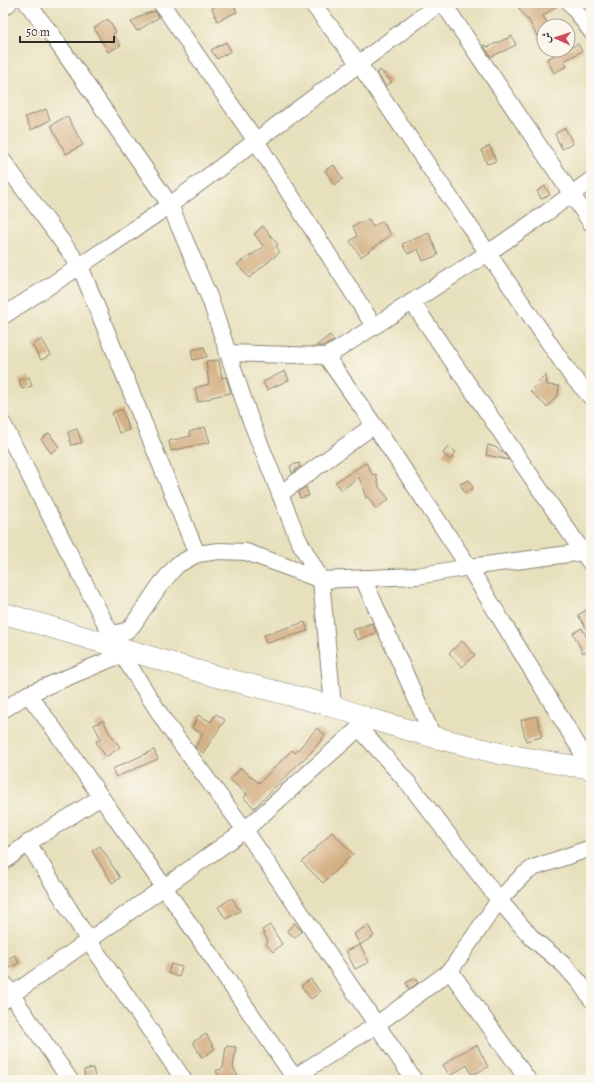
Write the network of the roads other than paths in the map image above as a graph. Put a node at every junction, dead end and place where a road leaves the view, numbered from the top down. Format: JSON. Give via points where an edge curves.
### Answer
{"nodes":[{"id":1,"x":9,"y":3,"type":"edge"},
{"id":2,"x":27,"y":3,"type":"edge"},
{"id":3,"x":161,"y":3,"type":"edge"},
{"id":4,"x":312,"y":3,"type":"edge"},
{"id":5,"x":440,"y":3,"type":"edge"},
{"id":6,"x":443,"y":3,"type":"edge"},
{"id":7,"x":570,"y":3,"type":"edge"},
{"id":8,"x":3,"y":8,"type":"edge"},
{"id":9,"x":591,"y":32,"type":"edge"},
{"id":10,"x":358,"y":64,"type":"junction"},
{"id":11,"x":256,"y":140,"type":"junction"},
{"id":12,"x":3,"y":161,"type":"edge"},
{"id":13,"x":591,"y":180,"type":"edge"},
{"id":14,"x":571,"y":194,"type":"junction"},
{"id":15,"x":170,"y":205,"type":"junction"},
{"id":16,"x":591,"y":223,"type":"edge"},
{"id":17,"x":488,"y":254,"type":"junction"},
{"id":18,"x":80,"y":266,"type":"junction"},
{"id":19,"x":412,"y":302,"type":"junction"},
{"id":20,"x":3,"y":316,"type":"edge"},
{"id":21,"x":374,"y":326,"type":"junction"},
{"id":22,"x":228,"y":353,"type":"junction"},
{"id":23,"x":326,"y":356,"type":"junction"},
{"id":24,"x":591,"y":397,"type":"edge"},
{"id":25,"x":374,"y":425,"type":"junction"},
{"id":26,"x":5,"y":434,"type":"edge"},
{"id":27,"x":280,"y":494,"type":"junction"},
{"id":28,"x":197,"y":554,"type":"junction"},
{"id":29,"x":589,"y":555,"type":"edge"},
{"id":30,"x":469,"y":567,"type":"junction"},
{"id":31,"x":363,"y":578,"type":"junction"},
{"id":32,"x":321,"y":580,"type":"junction"},
{"id":33,"x":3,"y":613,"type":"edge"},
{"id":34,"x":118,"y":645,"type":"junction"},
{"id":35,"x":28,"y":694,"type":"junction"},
{"id":36,"x":333,"y":706,"type":"junction"},
{"id":37,"x":3,"y":710,"type":"edge"},
{"id":38,"x":363,"y":723,"type":"junction"},
{"id":39,"x":433,"y":737,"type":"junction"},
{"id":40,"x":591,"y":768,"type":"edge"},
{"id":41,"x":101,"y":797,"type":"junction"},
{"id":42,"x":245,"y":830,"type":"junction"},
{"id":43,"x":28,"y":843,"type":"junction"},
{"id":44,"x":591,"y":848,"type":"edge"},
{"id":45,"x":3,"y":862,"type":"edge"},
{"id":46,"x":164,"y":887,"type":"junction"},
{"id":47,"x":499,"y":900,"type":"junction"},
{"id":48,"x":89,"y":941,"type":"junction"},
{"id":49,"x":450,"y":971,"type":"junction"},
{"id":50,"x":3,"y":982,"type":"edge"},
{"id":51,"x":8,"y":998,"type":"edge"},
{"id":52,"x":591,"y":999,"type":"edge"},
{"id":53,"x":376,"y":1025,"type":"junction"},
{"id":54,"x":293,"y":1079,"type":"edge"},
{"id":55,"x":70,"y":1080,"type":"edge"},
{"id":56,"x":184,"y":1080,"type":"edge"},
{"id":57,"x":414,"y":1080,"type":"edge"},
{"id":58,"x":528,"y":1080,"type":"edge"}],
"edges":[{"from":1,"to":8,"type":"street"},
{"from":2,"to":15,"type":"street"},
{"from":3,"to":11,"type":"street"},
{"from":4,"to":10,"type":"street"},
{"from":5,"to":10,"type":"street"},
{"from":6,"to":14,"type":"street"},
{"from":7,"to":9,"type":"street"},
{"from":10,"to":11,"type":"street"},
{"from":10,"to":17,"type":"street"},
{"from":11,"to":15,"type":"street"},
{"from":11,"to":21,"type":"street"},
{"from":12,"to":18,"type":"street"},
{"from":13,"to":14,"type":"street"},
{"from":14,"to":16,"type":"street"},
{"from":14,"to":17,"type":"street"},
{"from":15,"to":18,"type":"street"},
{"from":15,"to":22,"type":"street","via":[[210,299]]},
{"from":17,"to":19,"type":"street"},
{"from":17,"to":24,"type":"street","via":[[571,375]]},
{"from":18,"to":20,"type":"street"},
{"from":18,"to":28,"type":"street"},
{"from":19,"to":21,"type":"street"},
{"from":19,"to":29,"type":"street"},
{"from":21,"to":23,"type":"street"},
{"from":22,"to":23,"type":"street"},
{"from":22,"to":27,"type":"street","via":[[249,416]]},
{"from":23,"to":25,"type":"street"},
{"from":25,"to":27,"type":"street"},
{"from":25,"to":30,"type":"street"},
{"from":26,"to":34,"type":"street"},
{"from":27,"to":32,"type":"street","via":[[298,539]]},
{"from":28,"to":32,"type":"street","via":[[219,551],[246,552]]},
{"from":28,"to":34,"type":"street","via":[[177,565]]},
{"from":29,"to":30,"type":"street"},
{"from":30,"to":31,"type":"street","via":[[417,576]]},
{"from":30,"to":40,"type":"street"},
{"from":31,"to":32,"type":"street"},
{"from":31,"to":39,"type":"street"},
{"from":32,"to":36,"type":"street"},
{"from":33,"to":34,"type":"main road"},
{"from":34,"to":35,"type":"street"},
{"from":34,"to":36,"type":"main road","via":[[214,676]]},
{"from":34,"to":42,"type":"street","via":[[166,725]]},
{"from":35,"to":37,"type":"street"},
{"from":35,"to":41,"type":"street"},
{"from":36,"to":38,"type":"main road"},
{"from":38,"to":39,"type":"main road"},
{"from":38,"to":42,"type":"street"},
{"from":38,"to":47,"type":"street"},
{"from":39,"to":40,"type":"main road","via":[[502,754]]},
{"from":41,"to":43,"type":"street"},
{"from":41,"to":46,"type":"street"},
{"from":42,"to":46,"type":"street"},
{"from":42,"to":53,"type":"street"},
{"from":43,"to":45,"type":"street"},
{"from":43,"to":48,"type":"street"},
{"from":44,"to":47,"type":"street","via":[[533,868],[522,875]]},
{"from":46,"to":48,"type":"street"},
{"from":46,"to":54,"type":"street"},
{"from":47,"to":49,"type":"street"},
{"from":47,"to":52,"type":"street","via":[[532,938],[564,965]]},
{"from":48,"to":51,"type":"street"},
{"from":48,"to":56,"type":"street"},
{"from":49,"to":53,"type":"street"},
{"from":49,"to":58,"type":"street"},
{"from":50,"to":51,"type":"street"},
{"from":51,"to":55,"type":"street"},
{"from":53,"to":54,"type":"street"},
{"from":53,"to":57,"type":"street"}]}
